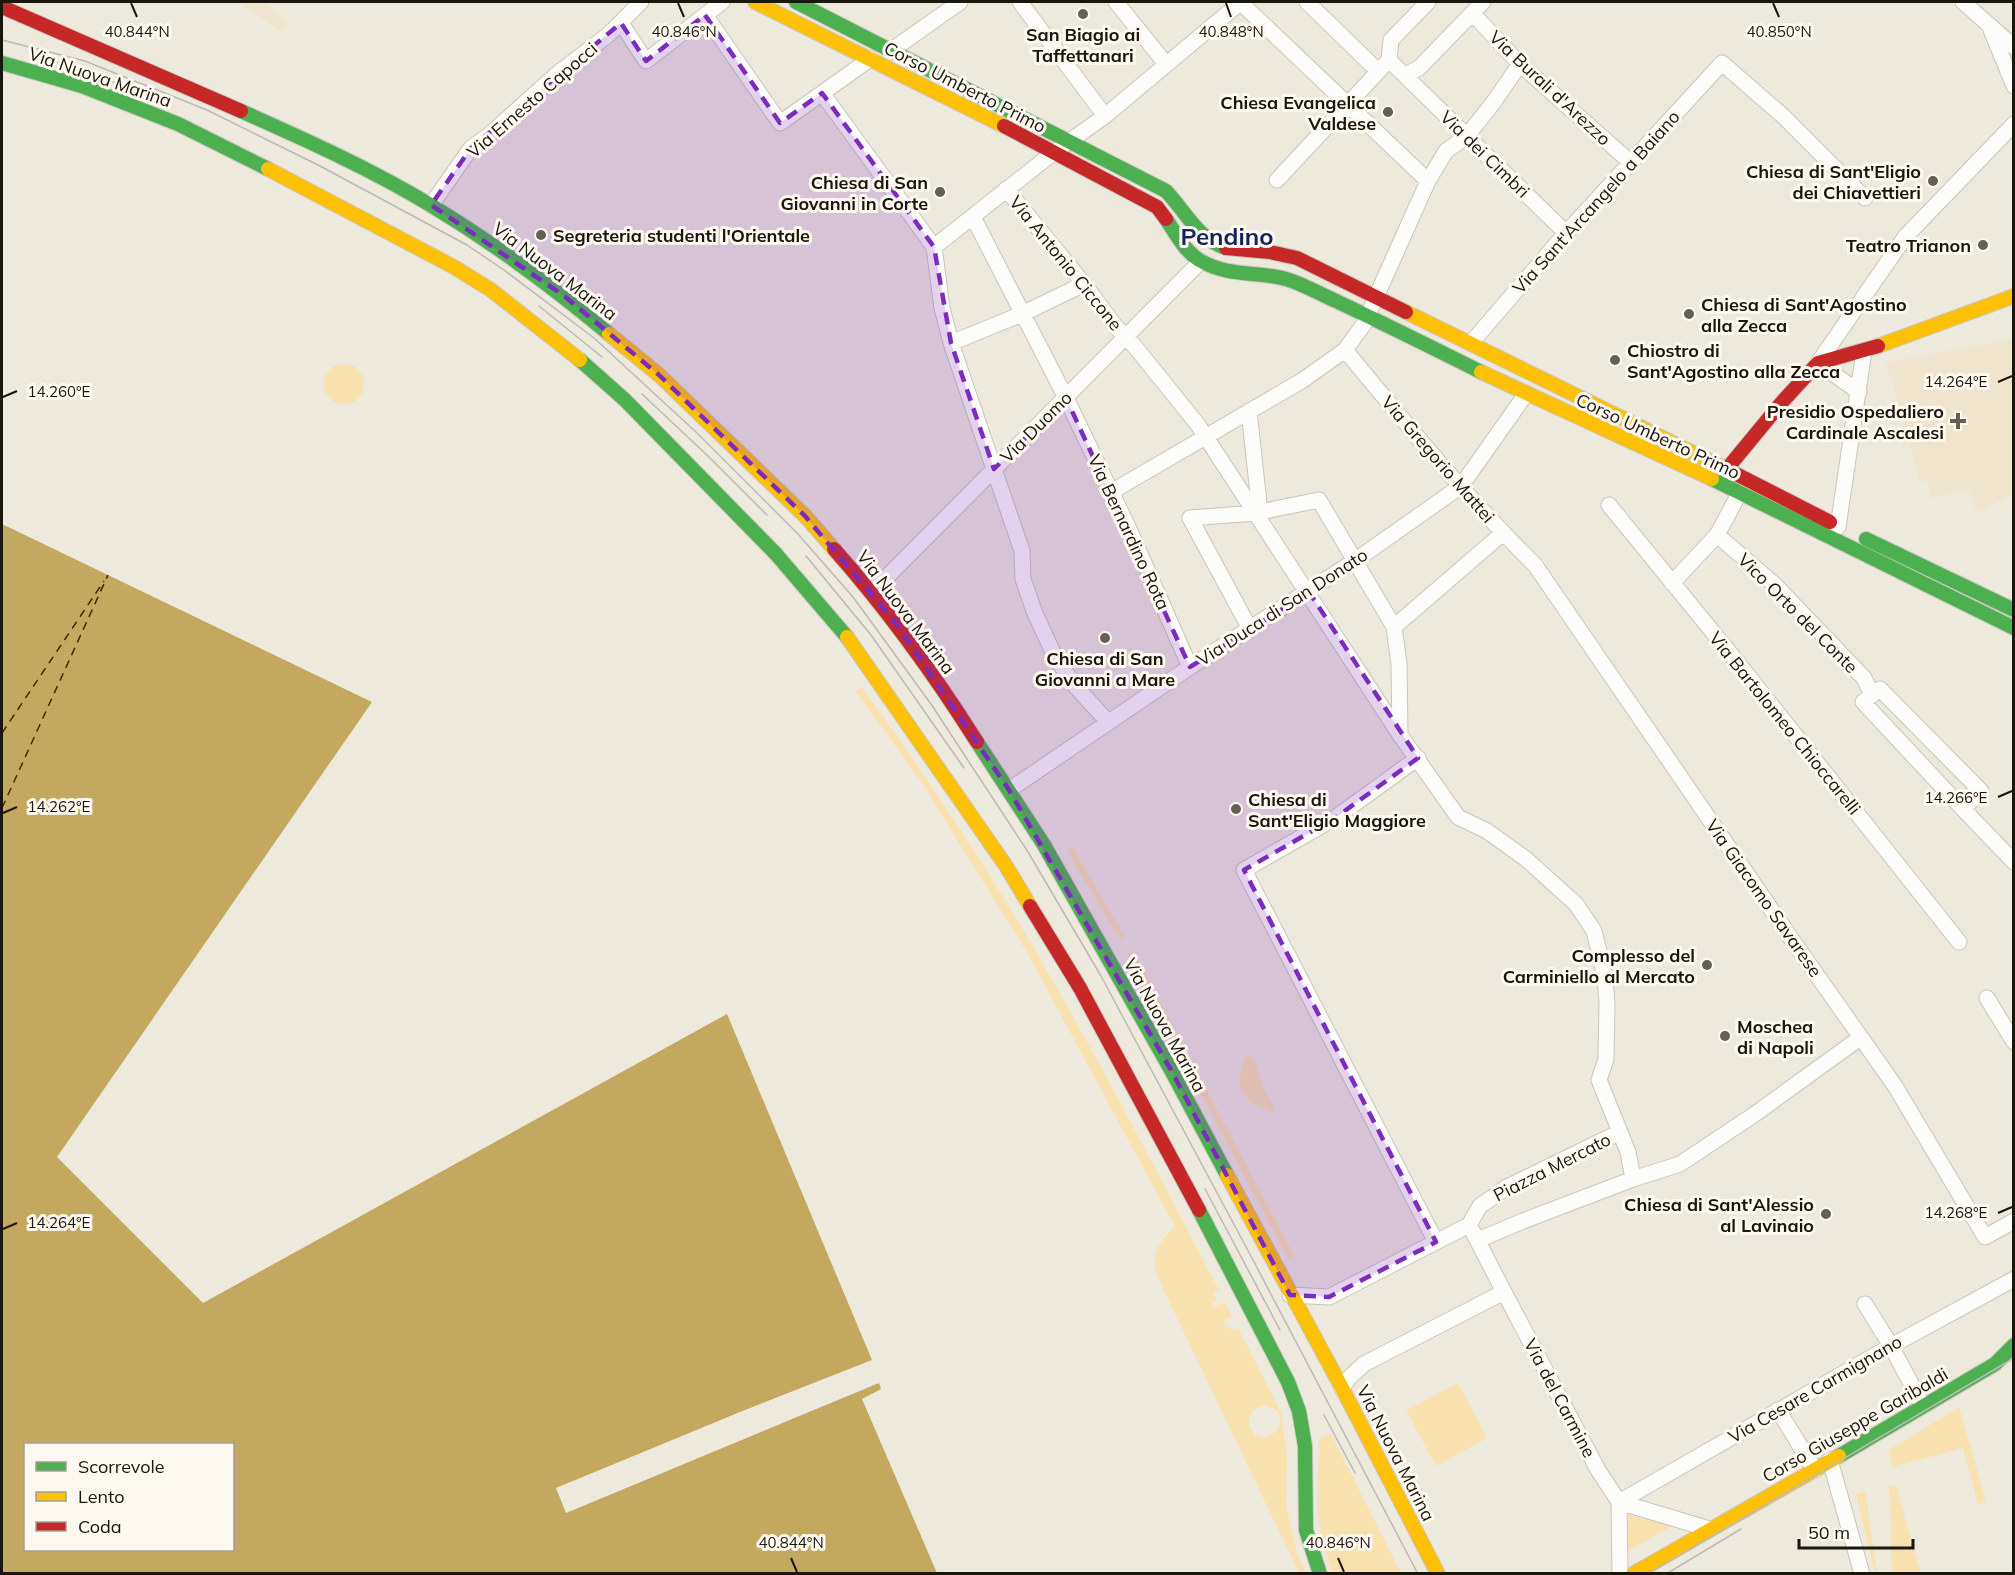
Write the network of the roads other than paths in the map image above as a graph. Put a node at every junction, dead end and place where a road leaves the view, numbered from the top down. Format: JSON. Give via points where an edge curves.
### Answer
{"nodes":[{"id":1,"x":641,"y":2,"type":"edge"},
{"id":2,"x":722,"y":2,"type":"edge"},
{"id":3,"x":755,"y":2,"type":"edge"},
{"id":4,"x":796,"y":2,"type":"edge"},
{"id":5,"x":960,"y":2,"type":"edge"},
{"id":6,"x":1020,"y":2,"type":"edge"},
{"id":7,"x":1116,"y":2,"type":"edge"},
{"id":8,"x":1240,"y":2,"type":"edge"},
{"id":9,"x":1307,"y":2,"type":"edge"},
{"id":10,"x":1428,"y":2,"type":"edge"},
{"id":11,"x":1483,"y":2,"type":"edge"},
{"id":12,"x":1962,"y":2,"type":"edge"},
{"id":13,"x":12,"y":7,"type":"edge"},
{"id":14,"x":1472,"y":13,"type":"junction"},
{"id":15,"x":705,"y":15,"type":"junction"},
{"id":16,"x":621,"y":23,"type":"junction"},
{"id":17,"x":1988,"y":24,"type":"junction"},
{"id":18,"x":2013,"y":47,"type":"edge"},
{"id":19,"x":892,"y":50,"type":"junction"},
{"id":20,"x":870,"y":59,"type":"junction"},
{"id":21,"x":2,"y":63,"type":"edge"},
{"id":22,"x":1166,"y":64,"type":"junction"},
{"id":23,"x":1520,"y":64,"type":"junction"},
{"id":24,"x":1384,"y":66,"type":"junction"},
{"id":25,"x":1405,"y":75,"type":"junction"},
{"id":26,"x":2013,"y":86,"type":"edge"},
{"id":27,"x":822,"y":93,"type":"junction"},
{"id":28,"x":1346,"y":105,"type":"junction"},
{"id":29,"x":1105,"y":116,"type":"junction"},
{"id":30,"x":2013,"y":124,"type":"edge"},
{"id":31,"x":1466,"y":137,"type":"junction"},
{"id":32,"x":1069,"y":141,"type":"junction"},
{"id":33,"x":1053,"y":153,"type":"junction"},
{"id":34,"x":1630,"y":162,"type":"junction"},
{"id":35,"x":1277,"y":180,"type":"dead end"},
{"id":36,"x":1428,"y":181,"type":"junction"},
{"id":37,"x":1006,"y":189,"type":"junction"},
{"id":38,"x":1865,"y":198,"type":"dead end"},
{"id":39,"x":431,"y":205,"type":"junction"},
{"id":40,"x":973,"y":217,"type":"junction"},
{"id":41,"x":1566,"y":233,"type":"junction"},
{"id":42,"x":934,"y":247,"type":"junction"},
{"id":43,"x":1201,"y":261,"type":"junction"},
{"id":44,"x":1084,"y":284,"type":"junction"},
{"id":45,"x":2013,"y":296,"type":"edge"},
{"id":46,"x":1376,"y":297,"type":"junction"},
{"id":47,"x":1022,"y":314,"type":"junction"},
{"id":48,"x":1368,"y":316,"type":"junction"},
{"id":49,"x":1126,"y":337,"type":"junction"},
{"id":50,"x":951,"y":343,"type":"junction"},
{"id":51,"x":1471,"y":343,"type":"junction"},
{"id":52,"x":1346,"y":350,"type":"junction"},
{"id":53,"x":1864,"y":351,"type":"junction"},
{"id":54,"x":1818,"y":363,"type":"junction"},
{"id":55,"x":1859,"y":392,"type":"junction"},
{"id":56,"x":1526,"y":394,"type":"junction"},
{"id":57,"x":1066,"y":398,"type":"junction"},
{"id":58,"x":1252,"y":409,"type":"junction"},
{"id":59,"x":1205,"y":436,"type":"junction"},
{"id":60,"x":993,"y":469,"type":"junction"},
{"id":61,"x":1726,"y":470,"type":"junction"},
{"id":62,"x":1461,"y":486,"type":"junction"},
{"id":63,"x":1111,"y":492,"type":"junction"},
{"id":64,"x":1739,"y":494,"type":"junction"},
{"id":65,"x":1609,"y":505,"type":"dead end"},
{"id":66,"x":1258,"y":513,"type":"junction"},
{"id":67,"x":1838,"y":527,"type":"junction"},
{"id":68,"x":1503,"y":533,"type":"junction"},
{"id":69,"x":1717,"y":535,"type":"junction"},
{"id":70,"x":1356,"y":560,"type":"junction"},
{"id":71,"x":1535,"y":565,"type":"joint"},
{"id":72,"x":1672,"y":583,"type":"junction"},
{"id":73,"x":872,"y":592,"type":"junction"},
{"id":74,"x":1309,"y":592,"type":"junction"},
{"id":75,"x":2013,"y":610,"type":"edge"},
{"id":76,"x":1394,"y":627,"type":"junction"},
{"id":77,"x":2013,"y":628,"type":"edge"},
{"id":78,"x":1251,"y":629,"type":"junction"},
{"id":79,"x":1190,"y":667,"type":"junction"},
{"id":80,"x":1872,"y":695,"type":"junction"},
{"id":81,"x":1108,"y":722,"type":"junction"},
{"id":82,"x":1400,"y":735,"type":"junction"},
{"id":83,"x":1418,"y":758,"type":"junction"},
{"id":84,"x":1009,"y":790,"type":"junction"},
{"id":85,"x":1963,"y":809,"type":"junction"},
{"id":86,"x":2013,"y":862,"type":"edge"},
{"id":87,"x":1959,"y":942,"type":"dead end"},
{"id":88,"x":1988,"y":998,"type":"dead end"},
{"id":89,"x":1860,"y":1038,"type":"junction"},
{"id":90,"x":2013,"y":1042,"type":"edge"},
{"id":91,"x":1620,"y":1132,"type":"junction"},
{"id":92,"x":1633,"y":1179,"type":"junction"},
{"id":93,"x":2013,"y":1221,"type":"edge"},
{"id":94,"x":1469,"y":1225,"type":"junction"},
{"id":95,"x":1478,"y":1240,"type":"junction"},
{"id":96,"x":1436,"y":1242,"type":"junction"},
{"id":97,"x":2013,"y":1279,"type":"edge"},
{"id":98,"x":1504,"y":1292,"type":"junction"},
{"id":99,"x":1290,"y":1295,"type":"junction"},
{"id":100,"x":1864,"y":1304,"type":"dead end"},
{"id":101,"x":2013,"y":1345,"type":"edge"},
{"id":102,"x":1891,"y":1346,"type":"junction"},
{"id":103,"x":1342,"y":1388,"type":"junction"},
{"id":104,"x":1923,"y":1406,"type":"junction"},
{"id":105,"x":1778,"y":1410,"type":"junction"},
{"id":106,"x":1830,"y":1460,"type":"junction"},
{"id":107,"x":1815,"y":1470,"type":"junction"},
{"id":108,"x":1619,"y":1502,"type":"junction"},
{"id":109,"x":1709,"y":1528,"type":"junction"},
{"id":110,"x":1320,"y":1574,"type":"edge"},
{"id":111,"x":1438,"y":1574,"type":"edge"},
{"id":112,"x":1620,"y":1574,"type":"edge"},
{"id":113,"x":1633,"y":1574,"type":"edge"},
{"id":114,"x":1862,"y":1574,"type":"edge"}],
"edges":[{"from":1,"to":16,"type":"street","name":"Via Ernesto Capocci"},
{"from":2,"to":15,"type":"street"},
{"from":3,"to":20,"type":"main road","name":"Corso Umberto Primo"},
{"from":4,"to":19,"type":"main road","name":"Corso Umberto Primo"},
{"from":5,"to":19,"type":"street"},
{"from":6,"to":29,"type":"street"},
{"from":7,"to":22,"type":"street"},
{"from":8,"to":22,"type":"street"},
{"from":8,"to":28,"type":"street"},
{"from":9,"to":24,"type":"street"},
{"from":10,"to":24,"type":"street","via":[[1391,40]]},
{"from":11,"to":14,"type":"street"},
{"from":12,"to":17,"type":"street"},
{"from":13,"to":39,"type":"main road","name":"Via Nuova Marina","via":[[341,156]]},
{"from":14,"to":23,"type":"street","name":"Via Burali d'Arezzo"},
{"from":14,"to":25,"type":"street","via":[[1419,68]]},
{"from":15,"to":16,"type":"street","via":[[646,61]]},
{"from":15,"to":27,"type":"street","via":[[780,123]]},
{"from":16,"to":39,"type":"street","name":"Via Ernesto Capocci","via":[[471,148]]},
{"from":17,"to":18,"type":"street"},
{"from":17,"to":26,"type":"street"},
{"from":19,"to":32,"type":"main road","name":"Corso Umberto Primo"},
{"from":20,"to":27,"type":"street"},
{"from":20,"to":33,"type":"main road","name":"Corso Umberto Primo"},
{"from":21,"to":110,"type":"main road","name":"Via Nuova Marina","via":[[82,86],[178,123],[454,267],[531,321],[602,379],[776,554],[842,630],[1006,866],[1080,988],[1206,1223],[1299,1411],[1305,1446],[1306,1530]]},
{"from":22,"to":29,"type":"street"},
{"from":23,"to":31,"type":"street"},
{"from":23,"to":34,"type":"street","name":"Via Burali d'Arezzo"},
{"from":24,"to":25,"type":"street"},
{"from":24,"to":28,"type":"street"},
{"from":25,"to":31,"type":"street","name":"Via dei Cimbri"},
{"from":27,"to":42,"type":"street"},
{"from":28,"to":35,"type":"street"},
{"from":28,"to":36,"type":"street"},
{"from":29,"to":32,"type":"street"},
{"from":30,"to":54,"type":"street","via":[[1905,237]]},
{"from":31,"to":36,"type":"street","via":[[1446,151]]},
{"from":31,"to":41,"type":"street","name":"Via dei Cimbri"},
{"from":32,"to":33,"type":"street"},
{"from":32,"to":46,"type":"main road","name":"Corso Umberto Primo","via":[[1166,191],[1211,241],[1237,251],[1297,258]]},
{"from":33,"to":37,"type":"street"},
{"from":33,"to":43,"type":"main road","name":"Corso Umberto Primo","via":[[1157,207],[1185,248]]},
{"from":34,"to":38,"type":"street","name":"Via Sant'Arcangelo a Baiano","via":[[1722,63],[1783,116]]},
{"from":34,"to":41,"type":"street","name":"Via Sant'Arcangelo a Baiano"},
{"from":36,"to":46,"type":"street"},
{"from":37,"to":40,"type":"street"},
{"from":37,"to":44,"type":"street","name":"Via Antonio Ciccone"},
{"from":39,"to":73,"type":"main road","name":"Via Nuova Marina","via":[[563,295],[659,375],[805,516]]},
{"from":40,"to":42,"type":"street"},
{"from":40,"to":47,"type":"street","name":"Via Bernardino Rota"},
{"from":41,"to":51,"type":"street","name":"Via Sant'Arcangelo a Baiano"},
{"from":42,"to":50,"type":"street"},
{"from":43,"to":48,"type":"main road","name":"Corso Umberto Primo","via":[[1234,273],[1287,279]]},
{"from":43,"to":49,"type":"street","name":"Via Duomo"},
{"from":44,"to":47,"type":"street"},
{"from":44,"to":49,"type":"street","name":"Via Antonio Ciccone"},
{"from":45,"to":53,"type":"main road"},
{"from":46,"to":48,"type":"street"},
{"from":46,"to":51,"type":"main road","name":"Corso Umberto Primo"},
{"from":47,"to":50,"type":"street"},
{"from":47,"to":57,"type":"street","name":"Via Bernardino Rota"},
{"from":48,"to":52,"type":"street"},
{"from":48,"to":56,"type":"main road","name":"Corso Umberto Primo"},
{"from":49,"to":57,"type":"street","name":"Via Duomo"},
{"from":49,"to":59,"type":"street","name":"Via Antonio Ciccone"},
{"from":50,"to":60,"type":"street"},
{"from":51,"to":61,"type":"main road","name":"Corso Umberto Primo"},
{"from":52,"to":58,"type":"street"},
{"from":52,"to":62,"type":"street","name":"Via Gregorio Mattei"},
{"from":53,"to":54,"type":"main road"},
{"from":53,"to":55,"type":"street"},
{"from":54,"to":55,"type":"street"},
{"from":54,"to":61,"type":"main road"},
{"from":55,"to":67,"type":"street"},
{"from":56,"to":62,"type":"street","name":"Via Duca di San Donato"},
{"from":56,"to":64,"type":"main road","name":"Corso Umberto Primo"},
{"from":57,"to":60,"type":"street","name":"Via Duomo"},
{"from":57,"to":63,"type":"street","name":"Via Bernardino Rota"},
{"from":58,"to":59,"type":"street"},
{"from":58,"to":66,"type":"street"},
{"from":59,"to":63,"type":"street"},
{"from":59,"to":66,"type":"street","name":"Via Antonio Ciccone"},
{"from":60,"to":73,"type":"street","name":"Via Duomo"},
{"from":60,"to":81,"type":"street","via":[[1022,551],[1023,579],[1034,611],[1055,657]]},
{"from":61,"to":67,"type":"main road","name":"Corso Umberto Primo"},
{"from":62,"to":68,"type":"street","name":"Via Gregorio Mattei"},
{"from":62,"to":70,"type":"street","name":"Via Duca di San Donato"},
{"from":63,"to":79,"type":"street","name":"Via Bernardino Rota"},
{"from":64,"to":69,"type":"street"},
{"from":64,"to":77,"type":"main road","name":"Corso Umberto Primo"},
{"from":65,"to":72,"type":"street","name":"Via Bartolomeo Chioccarelli"},
{"from":66,"to":70,"type":"street","via":[[1319,500]]},
{"from":66,"to":74,"type":"street","name":"Piazza Mercato"},
{"from":66,"to":78,"type":"street","via":[[1191,518]]},
{"from":67,"to":75,"type":"main road","name":"Corso Umberto Primo"},
{"from":68,"to":71,"type":"street","name":"Via Gregorio Mattei"},
{"from":68,"to":76,"type":"street"},
{"from":69,"to":72,"type":"street"},
{"from":69,"to":80,"type":"street","name":"Vico Orto del Conte","via":[[1775,585],[1864,678]]},
{"from":70,"to":74,"type":"street","name":"Via Duca di San Donato"},
{"from":70,"to":76,"type":"street"},
{"from":71,"to":89,"type":"street","name":"Via Giacomo Savarese"},
{"from":72,"to":87,"type":"street","name":"Via Bartolomeo Chioccarelli"},
{"from":73,"to":84,"type":"main road","name":"Via Nuova Marina"},
{"from":74,"to":78,"type":"street","name":"Via Duca di San Donato"},
{"from":74,"to":82,"type":"street","name":"Piazza Mercato"},
{"from":76,"to":82,"type":"street"},
{"from":78,"to":79,"type":"street","name":"Via Duca di San Donato"},
{"from":79,"to":81,"type":"street","name":"Via Duca di San Donato"},
{"from":80,"to":85,"type":"street","via":[[1863,702]]},
{"from":80,"to":85,"type":"street","via":[[1880,689],[1981,791]]},
{"from":81,"to":84,"type":"street","name":"Via Duca di San Donato"},
{"from":82,"to":83,"type":"street","name":"Piazza Mercato"},
{"from":83,"to":91,"type":"street","name":"Piazza Mercato","via":[[1458,817],[1526,859],[1576,904],[1594,932],[1605,976],[1607,1004],[1606,1059],[1599,1080]]},
{"from":83,"to":96,"type":"street","via":[[1335,818],[1244,870]]},
{"from":84,"to":99,"type":"main road","name":"Via Nuova Marina","via":[[1165,1060]]},
{"from":85,"to":86,"type":"street"},
{"from":88,"to":90,"type":"street"},
{"from":89,"to":92,"type":"street","name":"Piazza Mercato","via":[[1680,1164]]},
{"from":89,"to":93,"type":"street","name":"Via Giacomo Savarese","via":[[1895,1086],[1985,1237]]},
{"from":91,"to":92,"type":"street"},
{"from":91,"to":94,"type":"street","name":"Piazza Mercato","via":[[1507,1187],[1480,1206]]},
{"from":92,"to":95,"type":"street","name":"Piazza Mercato"},
{"from":94,"to":95,"type":"street"},
{"from":94,"to":96,"type":"street","name":"Piazza Mercato"},
{"from":95,"to":98,"type":"street"},
{"from":96,"to":99,"type":"street","name":"Piazza Mercato","via":[[1329,1297]]},
{"from":97,"to":102,"type":"street","name":"Via Cesare Carmignano"},
{"from":98,"to":103,"type":"street","via":[[1364,1364]]},
{"from":98,"to":108,"type":"street","name":"Via del Carmine","via":[[1598,1470]]},
{"from":99,"to":103,"type":"main road","name":"Via Nuova Marina"},
{"from":100,"to":102,"type":"street"},
{"from":101,"to":104,"type":"main road","name":"Corso Giuseppe Garibaldi","via":[[1995,1364]]},
{"from":102,"to":104,"type":"street"},
{"from":102,"to":105,"type":"street","name":"Via Cesare Carmignano"},
{"from":103,"to":111,"type":"main road","name":"Via Nuova Marina"},
{"from":104,"to":106,"type":"main road","name":"Corso Giuseppe Garibaldi"},
{"from":105,"to":107,"type":"street"},
{"from":105,"to":108,"type":"street","name":"Via Cesare Carmignano"},
{"from":106,"to":107,"type":"main road","name":"Corso Giuseppe Garibaldi"},
{"from":106,"to":114,"type":"street"},
{"from":107,"to":109,"type":"main road","name":"Corso Giuseppe Garibaldi"},
{"from":108,"to":109,"type":"street"},
{"from":108,"to":112,"type":"street"},
{"from":109,"to":113,"type":"main road","name":"Corso Giuseppe Garibaldi"}]}
